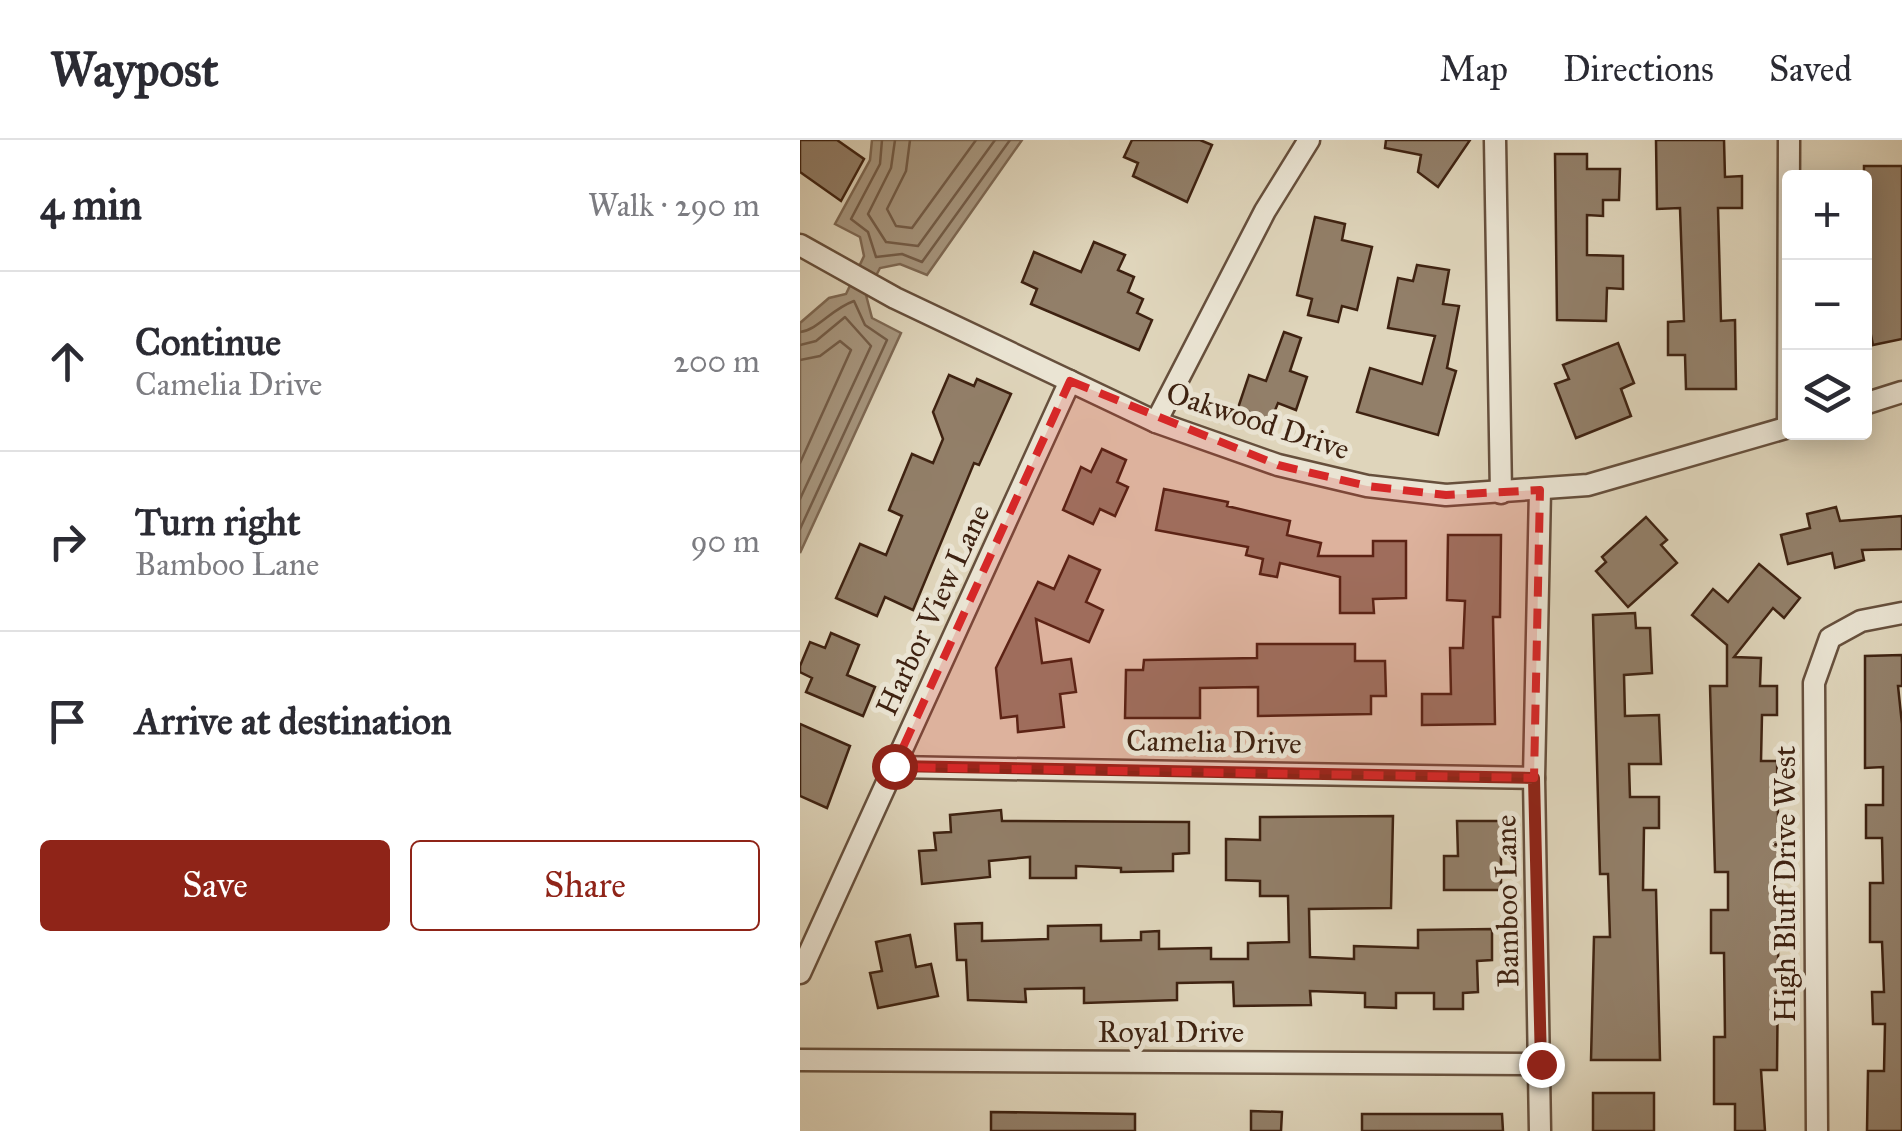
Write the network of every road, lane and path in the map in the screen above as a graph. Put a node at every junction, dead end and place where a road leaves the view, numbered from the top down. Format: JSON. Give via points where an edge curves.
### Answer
{"nodes":[{"id":1,"x":1309,"y":140,"type":"edge"},
{"id":2,"x":1495,"y":140,"type":"edge"},
{"id":3,"x":1789,"y":140,"type":"edge"},
{"id":4,"x":800,"y":245,"type":"edge"},
{"id":5,"x":1789,"y":350,"type":"edge"},
{"id":6,"x":1070,"y":381,"type":"junction"},
{"id":7,"x":1902,"y":392,"type":"edge"},
{"id":8,"x":1872,"y":401,"type":"edge"},
{"id":9,"x":1156,"y":422,"type":"junction"},
{"id":10,"x":1782,"y":429,"type":"edge"},
{"id":11,"x":1540,"y":490,"type":"junction"},
{"id":12,"x":1501,"y":493,"type":"junction"},
{"id":13,"x":1902,"y":613,"type":"edge"},
{"id":14,"x":894,"y":766,"type":"junction"},
{"id":15,"x":1534,"y":778,"type":"junction"},
{"id":16,"x":800,"y":972,"type":"edge"},
{"id":17,"x":800,"y":1060,"type":"edge"},
{"id":18,"x":1541,"y":1064,"type":"junction"},
{"id":19,"x":1540,"y":1131,"type":"edge"},
{"id":20,"x":1817,"y":1131,"type":"edge"}],
"edges":[{"from":1,"to":9,"type":"street"},
{"from":2,"to":12,"type":"street"},
{"from":3,"to":5,"type":"street"},
{"from":4,"to":6,"type":"street","name":"Oakwood Drive"},
{"from":6,"to":9,"type":"street","name":"Oakwood Drive"},
{"from":6,"to":14,"type":"street","name":"Harbor View Lane"},
{"from":7,"to":8,"type":"street"},
{"from":9,"to":12,"type":"street","name":"Oakwood Drive","via":[[1278,465],[1367,486]]},
{"from":10,"to":11,"type":"street","name":"Oakwood Drive","via":[[1588,484]]},
{"from":11,"to":12,"type":"street","name":"Oakwood Drive"},
{"from":11,"to":15,"type":"street","name":"Bamboo Lane"},
{"from":13,"to":20,"type":"street","name":"High Bluff Drive West","via":[[1861,621],[1830,638],[1814,683]]},
{"from":14,"to":15,"type":"street","name":"Camelia Drive"},
{"from":14,"to":16,"type":"street","name":"Harbor View Lane"},
{"from":15,"to":18,"type":"street","name":"Bamboo Lane"},
{"from":17,"to":18,"type":"street","name":"Royal Drive"},
{"from":18,"to":19,"type":"street","name":"Bamboo Lane"}]}
